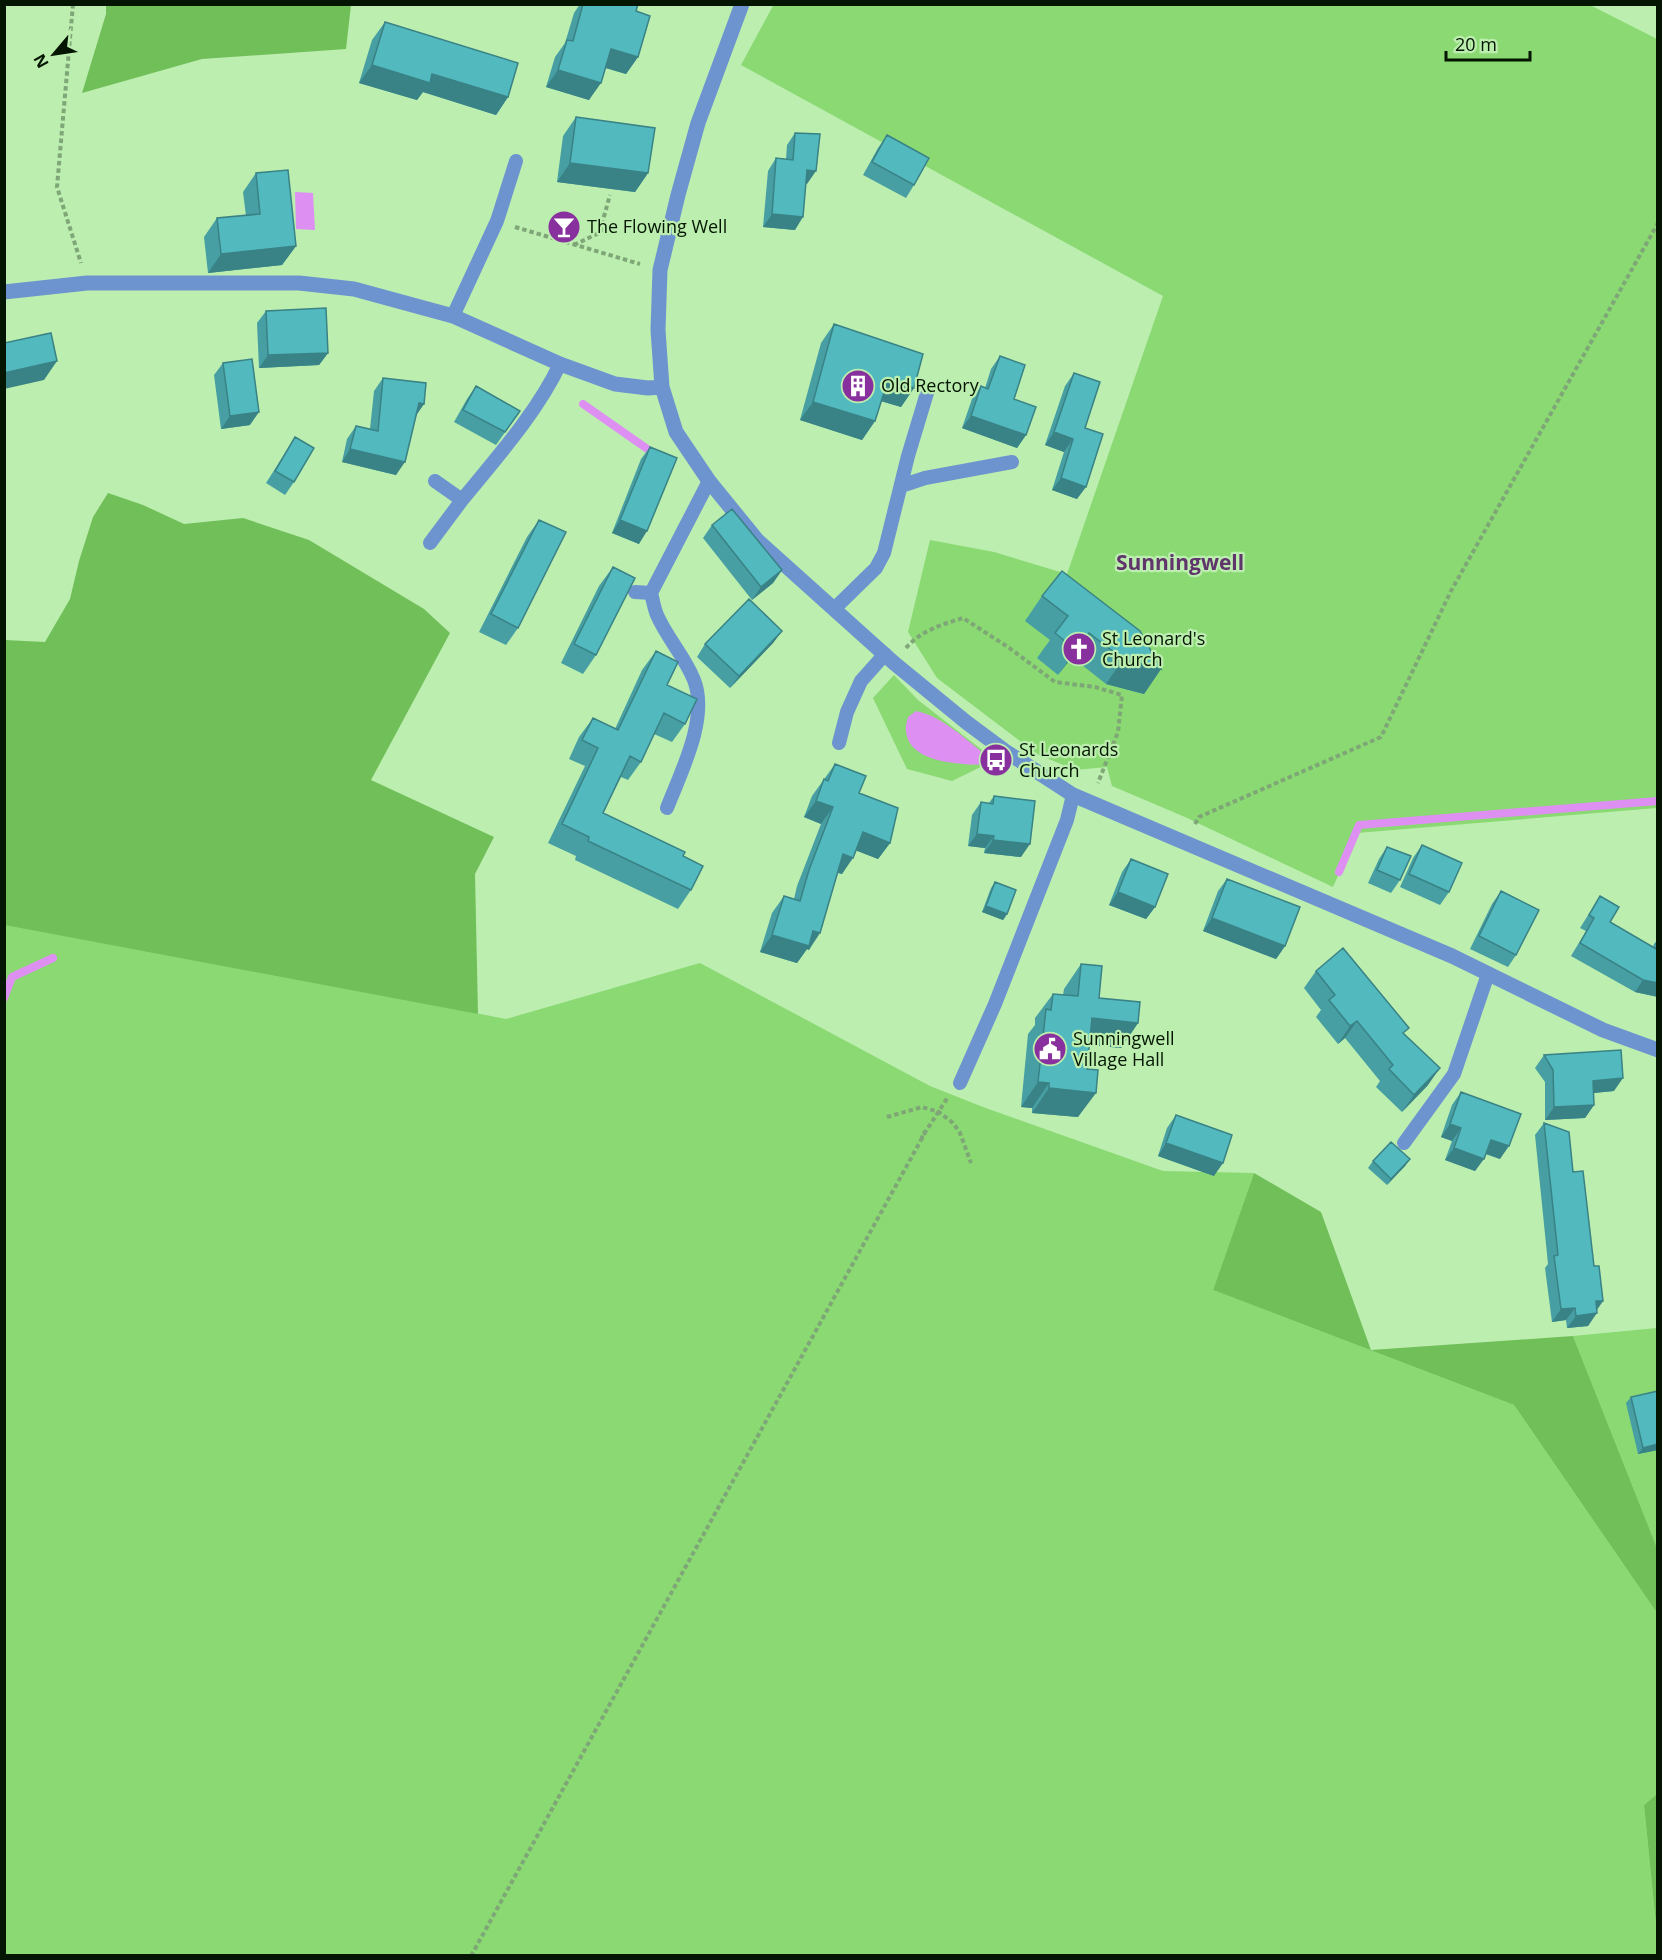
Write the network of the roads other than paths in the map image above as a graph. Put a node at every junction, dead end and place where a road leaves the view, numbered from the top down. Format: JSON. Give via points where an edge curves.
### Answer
{"nodes":[{"id":1,"x":742,"y":4,"type":"edge"},
{"id":2,"x":516,"y":161,"type":"dead end"},
{"id":3,"x":4,"y":292,"type":"edge"},
{"id":4,"x":453,"y":316,"type":"junction"},
{"id":5,"x":560,"y":364,"type":"junction"},
{"id":6,"x":662,"y":387,"type":"junction"},
{"id":7,"x":927,"y":393,"type":"dead end"},
{"id":8,"x":1012,"y":462,"type":"dead end"},
{"id":9,"x":435,"y":481,"type":"dead end"},
{"id":10,"x":709,"y":481,"type":"junction"},
{"id":11,"x":901,"y":486,"type":"junction"},
{"id":12,"x":462,"y":500,"type":"junction"},
{"id":13,"x":430,"y":543,"type":"dead end"},
{"id":14,"x":634,"y":592,"type":"edge"},
{"id":15,"x":651,"y":593,"type":"junction"},
{"id":16,"x":834,"y":609,"type":"junction"},
{"id":17,"x":890,"y":658,"type":"junction"},
{"id":18,"x":839,"y":742,"type":"dead end"},
{"id":19,"x":1073,"y":795,"type":"junction"},
{"id":20,"x":667,"y":808,"type":"dead end"},
{"id":21,"x":1488,"y":974,"type":"junction"},
{"id":22,"x":1658,"y":1050,"type":"edge"},
{"id":23,"x":955,"y":1088,"type":"road end"},
{"id":24,"x":1404,"y":1143,"type":"dead end"}],
"edges":[{"from":1,"to":6,"type":"street","via":[[698,123],[660,270],[658,330]]},
{"from":2,"to":4,"type":"lane","via":[[497,221]]},
{"from":3,"to":4,"type":"street","via":[[87,283],[299,283],[354,289]]},
{"from":4,"to":5,"type":"street"},
{"from":5,"to":6,"type":"street","via":[[615,384]]},
{"from":5,"to":12,"type":"lane","via":[[549,387]]},
{"from":6,"to":10,"type":"street","via":[[676,432]]},
{"from":7,"to":11,"type":"lane"},
{"from":8,"to":11,"type":"lane"},
{"from":9,"to":12,"type":"lane"},
{"from":10,"to":15,"type":"lane"},
{"from":10,"to":16,"type":"street","via":[[757,540]]},
{"from":11,"to":16,"type":"lane","via":[[884,553],[876,568]]},
{"from":12,"to":13,"type":"lane"},
{"from":14,"to":15,"type":"lane"},
{"from":15,"to":20,"type":"lane","via":[[657,615],[694,680],[698,696],[698,719]]},
{"from":16,"to":17,"type":"street"},
{"from":17,"to":18,"type":"lane","via":[[861,681]]},
{"from":17,"to":19,"type":"street","via":[[966,722]]},
{"from":19,"to":21,"type":"street"},
{"from":19,"to":23,"type":"lane","via":[[1067,820],[995,1004]]},
{"from":21,"to":22,"type":"street","via":[[1603,1030]]},
{"from":21,"to":24,"type":"lane","via":[[1454,1074]]}]}
